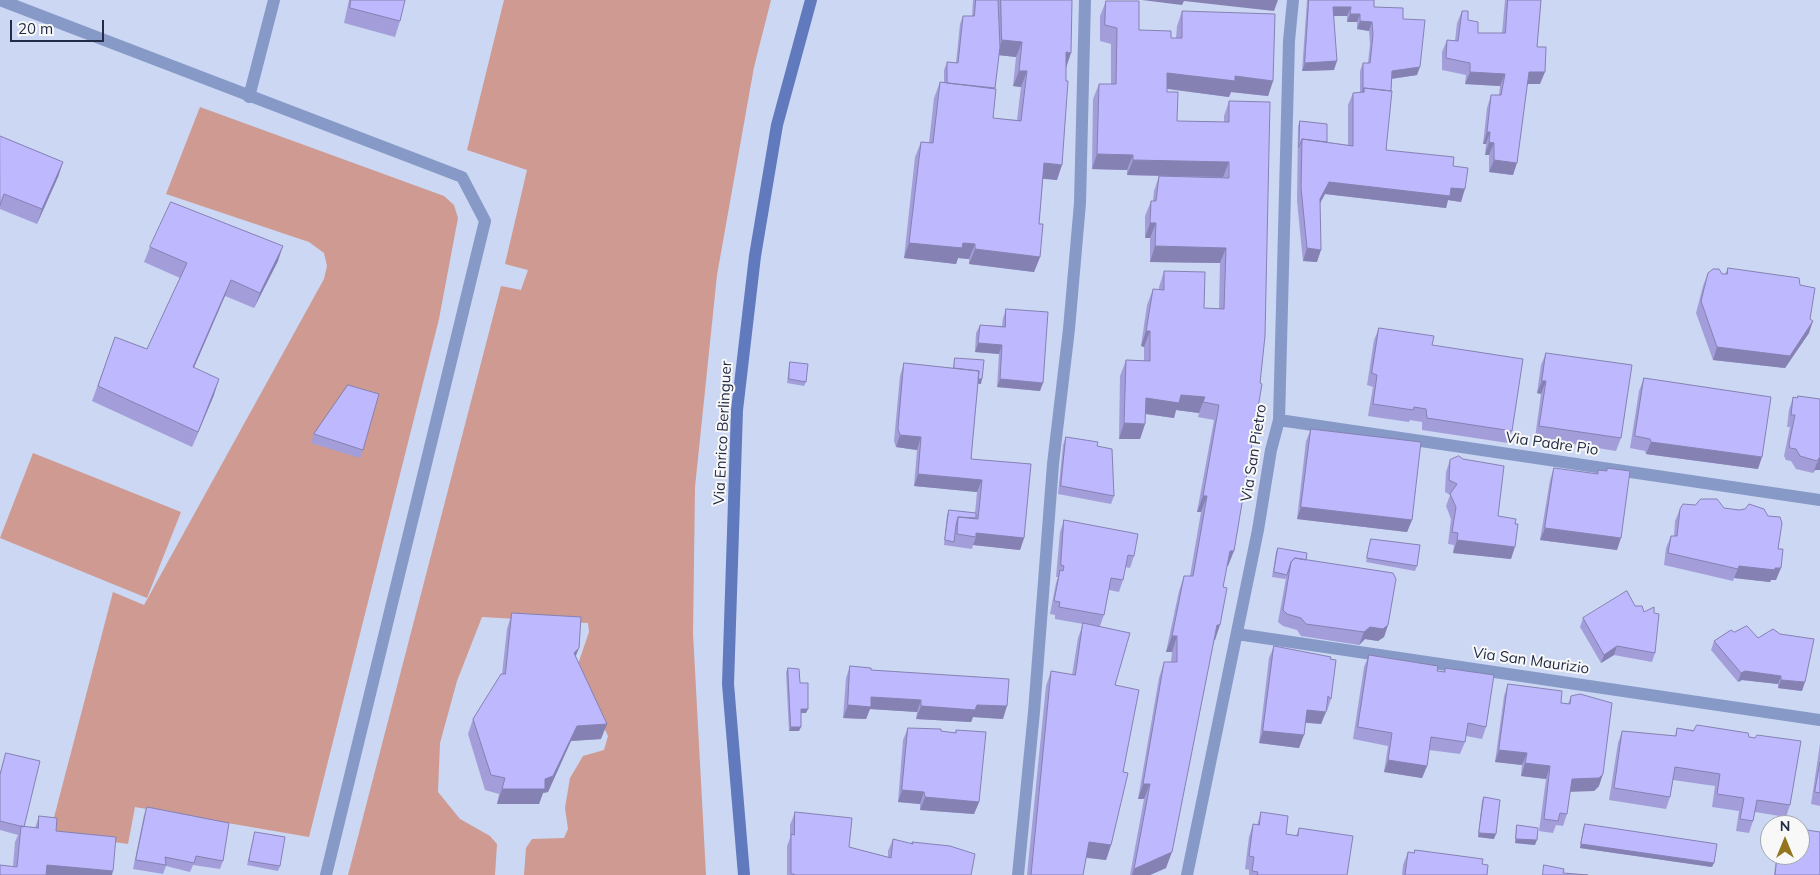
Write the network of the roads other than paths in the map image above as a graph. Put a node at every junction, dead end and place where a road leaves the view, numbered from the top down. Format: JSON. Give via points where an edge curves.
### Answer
{"nodes":[{"id":1,"x":0,"y":0,"type":"edge"},
{"id":2,"x":274,"y":0,"type":"edge"},
{"id":3,"x":811,"y":0,"type":"edge"},
{"id":4,"x":1084,"y":0,"type":"edge"},
{"id":5,"x":1293,"y":0,"type":"edge"},
{"id":6,"x":249,"y":97,"type":"junction"},
{"id":7,"x":1280,"y":420,"type":"junction"},
{"id":8,"x":1820,"y":500,"type":"edge"},
{"id":9,"x":1237,"y":634,"type":"junction"},
{"id":10,"x":1820,"y":720,"type":"edge"},
{"id":11,"x":1184,"y":873,"type":"edge"},
{"id":12,"x":326,"y":875,"type":"edge"},
{"id":13,"x":744,"y":875,"type":"edge"},
{"id":14,"x":1018,"y":875,"type":"edge"}],
"edges":[{"from":1,"to":6,"type":"street"},
{"from":2,"to":6,"type":"street"},
{"from":3,"to":13,"type":"main road","name":"Via Enrico Berlinguer","via":[[777,125],[755,256],[737,410],[728,684]]},
{"from":4,"to":14,"type":"street","via":[[1080,203],[1053,464]]},
{"from":5,"to":7,"type":"street","name":"Via San Pietro","via":[[1288,41]]},
{"from":6,"to":12,"type":"street","via":[[462,177],[485,221]]},
{"from":7,"to":8,"type":"street","name":"Via Padre Pio"},
{"from":7,"to":9,"type":"street","name":"Via San Pietro","via":[[1271,450]]},
{"from":9,"to":10,"type":"street","name":"Via San Maurizio"},
{"from":9,"to":11,"type":"street","name":"Via San Pietro"}]}
